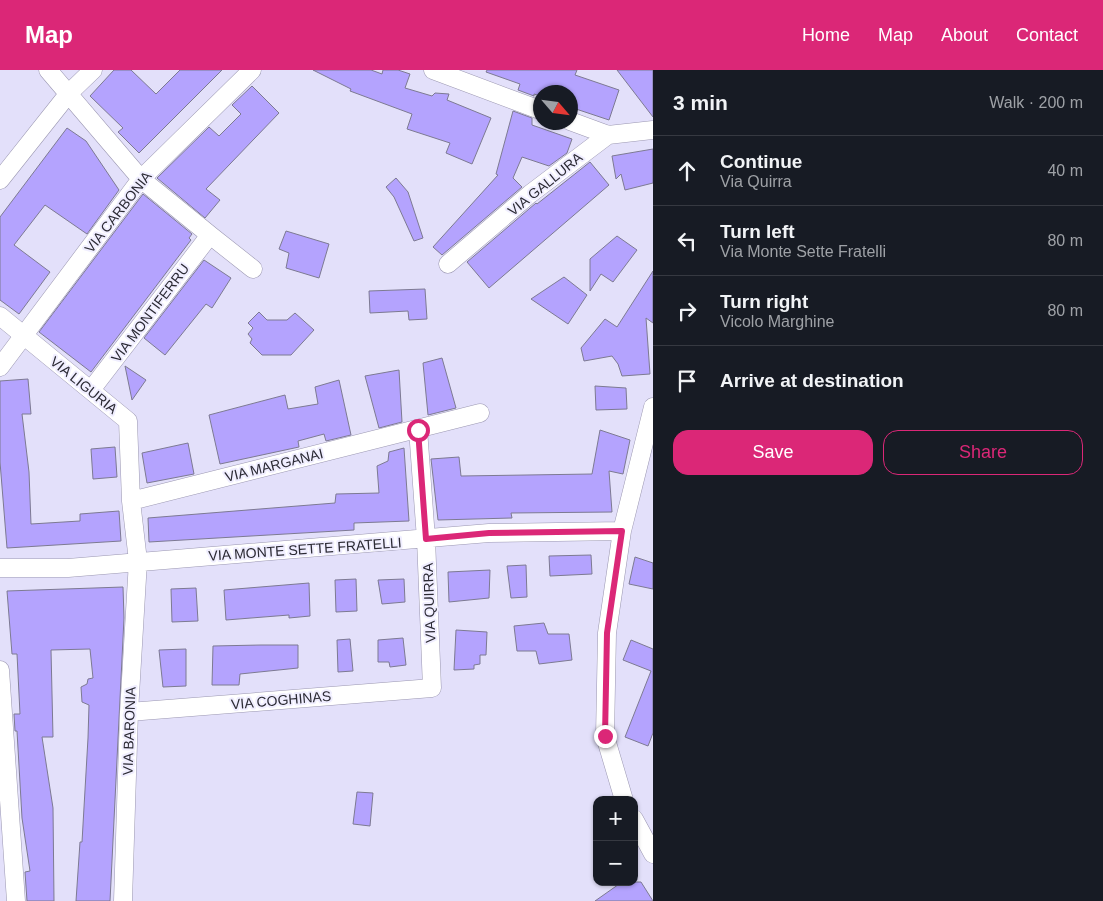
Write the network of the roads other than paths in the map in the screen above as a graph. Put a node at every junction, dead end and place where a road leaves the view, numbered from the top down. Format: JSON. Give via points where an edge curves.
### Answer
{"nodes":[{"id":1,"x":48,"y":70,"type":"edge"},
{"id":2,"x":93,"y":70,"type":"edge"},
{"id":3,"x":252,"y":70,"type":"edge"},
{"id":4,"x":433,"y":70,"type":"edge"},
{"id":5,"x":69,"y":93,"type":"junction"},
{"id":6,"x":533,"y":107,"type":"edge"},
{"id":7,"x":578,"y":124,"type":"edge"},
{"id":8,"x":653,"y":130,"type":"edge"},
{"id":9,"x":608,"y":134,"type":"junction"},
{"id":10,"x":141,"y":179,"type":"junction"},
{"id":11,"x":0,"y":180,"type":"edge"},
{"id":12,"x":210,"y":235,"type":"junction"},
{"id":13,"x":448,"y":264,"type":"dead end"},
{"id":14,"x":253,"y":269,"type":"dead end"},
{"id":15,"x":0,"y":316,"type":"edge"},
{"id":16,"x":23,"y":336,"type":"junction"},
{"id":17,"x":0,"y":367,"type":"edge"},
{"id":18,"x":91,"y":390,"type":"junction"},
{"id":19,"x":653,"y":407,"type":"edge"},
{"id":20,"x":480,"y":413,"type":"dead end"},
{"id":21,"x":418,"y":430,"type":"junction"},
{"id":22,"x":130,"y":501,"type":"junction"},
{"id":23,"x":622,"y":531,"type":"junction"},
{"id":24,"x":426,"y":539,"type":"junction"},
{"id":25,"x":138,"y":562,"type":"junction"},
{"id":26,"x":0,"y":568,"type":"edge"},
{"id":27,"x":0,"y":670,"type":"edge"},
{"id":28,"x":432,"y":688,"type":"joint"},
{"id":29,"x":129,"y":712,"type":"junction"},
{"id":30,"x":623,"y":796,"type":"edge"},
{"id":31,"x":638,"y":826,"type":"edge"},
{"id":32,"x":653,"y":854,"type":"edge"},
{"id":33,"x":10,"y":891,"type":"edge"},
{"id":34,"x":123,"y":901,"type":"edge"}],
"edges":[{"from":1,"to":5,"type":"street"},
{"from":2,"to":5,"type":"street"},
{"from":3,"to":10,"type":"street","name":"VIA CARBONIA"},
{"from":4,"to":6,"type":"street"},
{"from":5,"to":10,"type":"street"},
{"from":5,"to":11,"type":"street"},
{"from":7,"to":9,"type":"street"},
{"from":8,"to":9,"type":"street"},
{"from":9,"to":13,"type":"street","name":"VIA GALLURA","via":[[530,194]]},
{"from":10,"to":12,"type":"street"},
{"from":10,"to":16,"type":"street","name":"VIA CARBONIA"},
{"from":12,"to":14,"type":"street"},
{"from":12,"to":18,"type":"street","name":"VIA MONTIFERRU"},
{"from":15,"to":16,"type":"street","name":"VIA LIGURIA"},
{"from":16,"to":17,"type":"street","name":"VIA CARBONIA"},
{"from":16,"to":18,"type":"street","name":"VIA LIGURIA"},
{"from":18,"to":22,"type":"street","name":"VIA LIGURIA","via":[[128,421]]},
{"from":19,"to":23,"type":"street"},
{"from":20,"to":21,"type":"street","name":"VIA MARGANAI"},
{"from":21,"to":22,"type":"street","name":"VIA MARGANAI"},
{"from":21,"to":24,"type":"street","name":"VIA QUIRRA"},
{"from":22,"to":25,"type":"street","name":"VIA LIGURIA"},
{"from":23,"to":24,"type":"street","name":"VIA MONTE SETTE FRATELLI","via":[[489,533]]},
{"from":23,"to":30,"type":"street","via":[[607,633],[605,736]]},
{"from":24,"to":25,"type":"street","name":"VIA MONTE SETTE FRATELLI"},
{"from":24,"to":28,"type":"street","name":"VIA QUIRRA"},
{"from":25,"to":26,"type":"street","name":"VIA MONTE SETTE FRATELLI","via":[[68,568]]},
{"from":25,"to":29,"type":"street","name":"VIA BARONIA"},
{"from":27,"to":33,"type":"street"},
{"from":28,"to":29,"type":"street","name":"VIA COGHINAS"},
{"from":29,"to":34,"type":"street","name":"VIA BARONIA"},
{"from":31,"to":32,"type":"street"}]}
